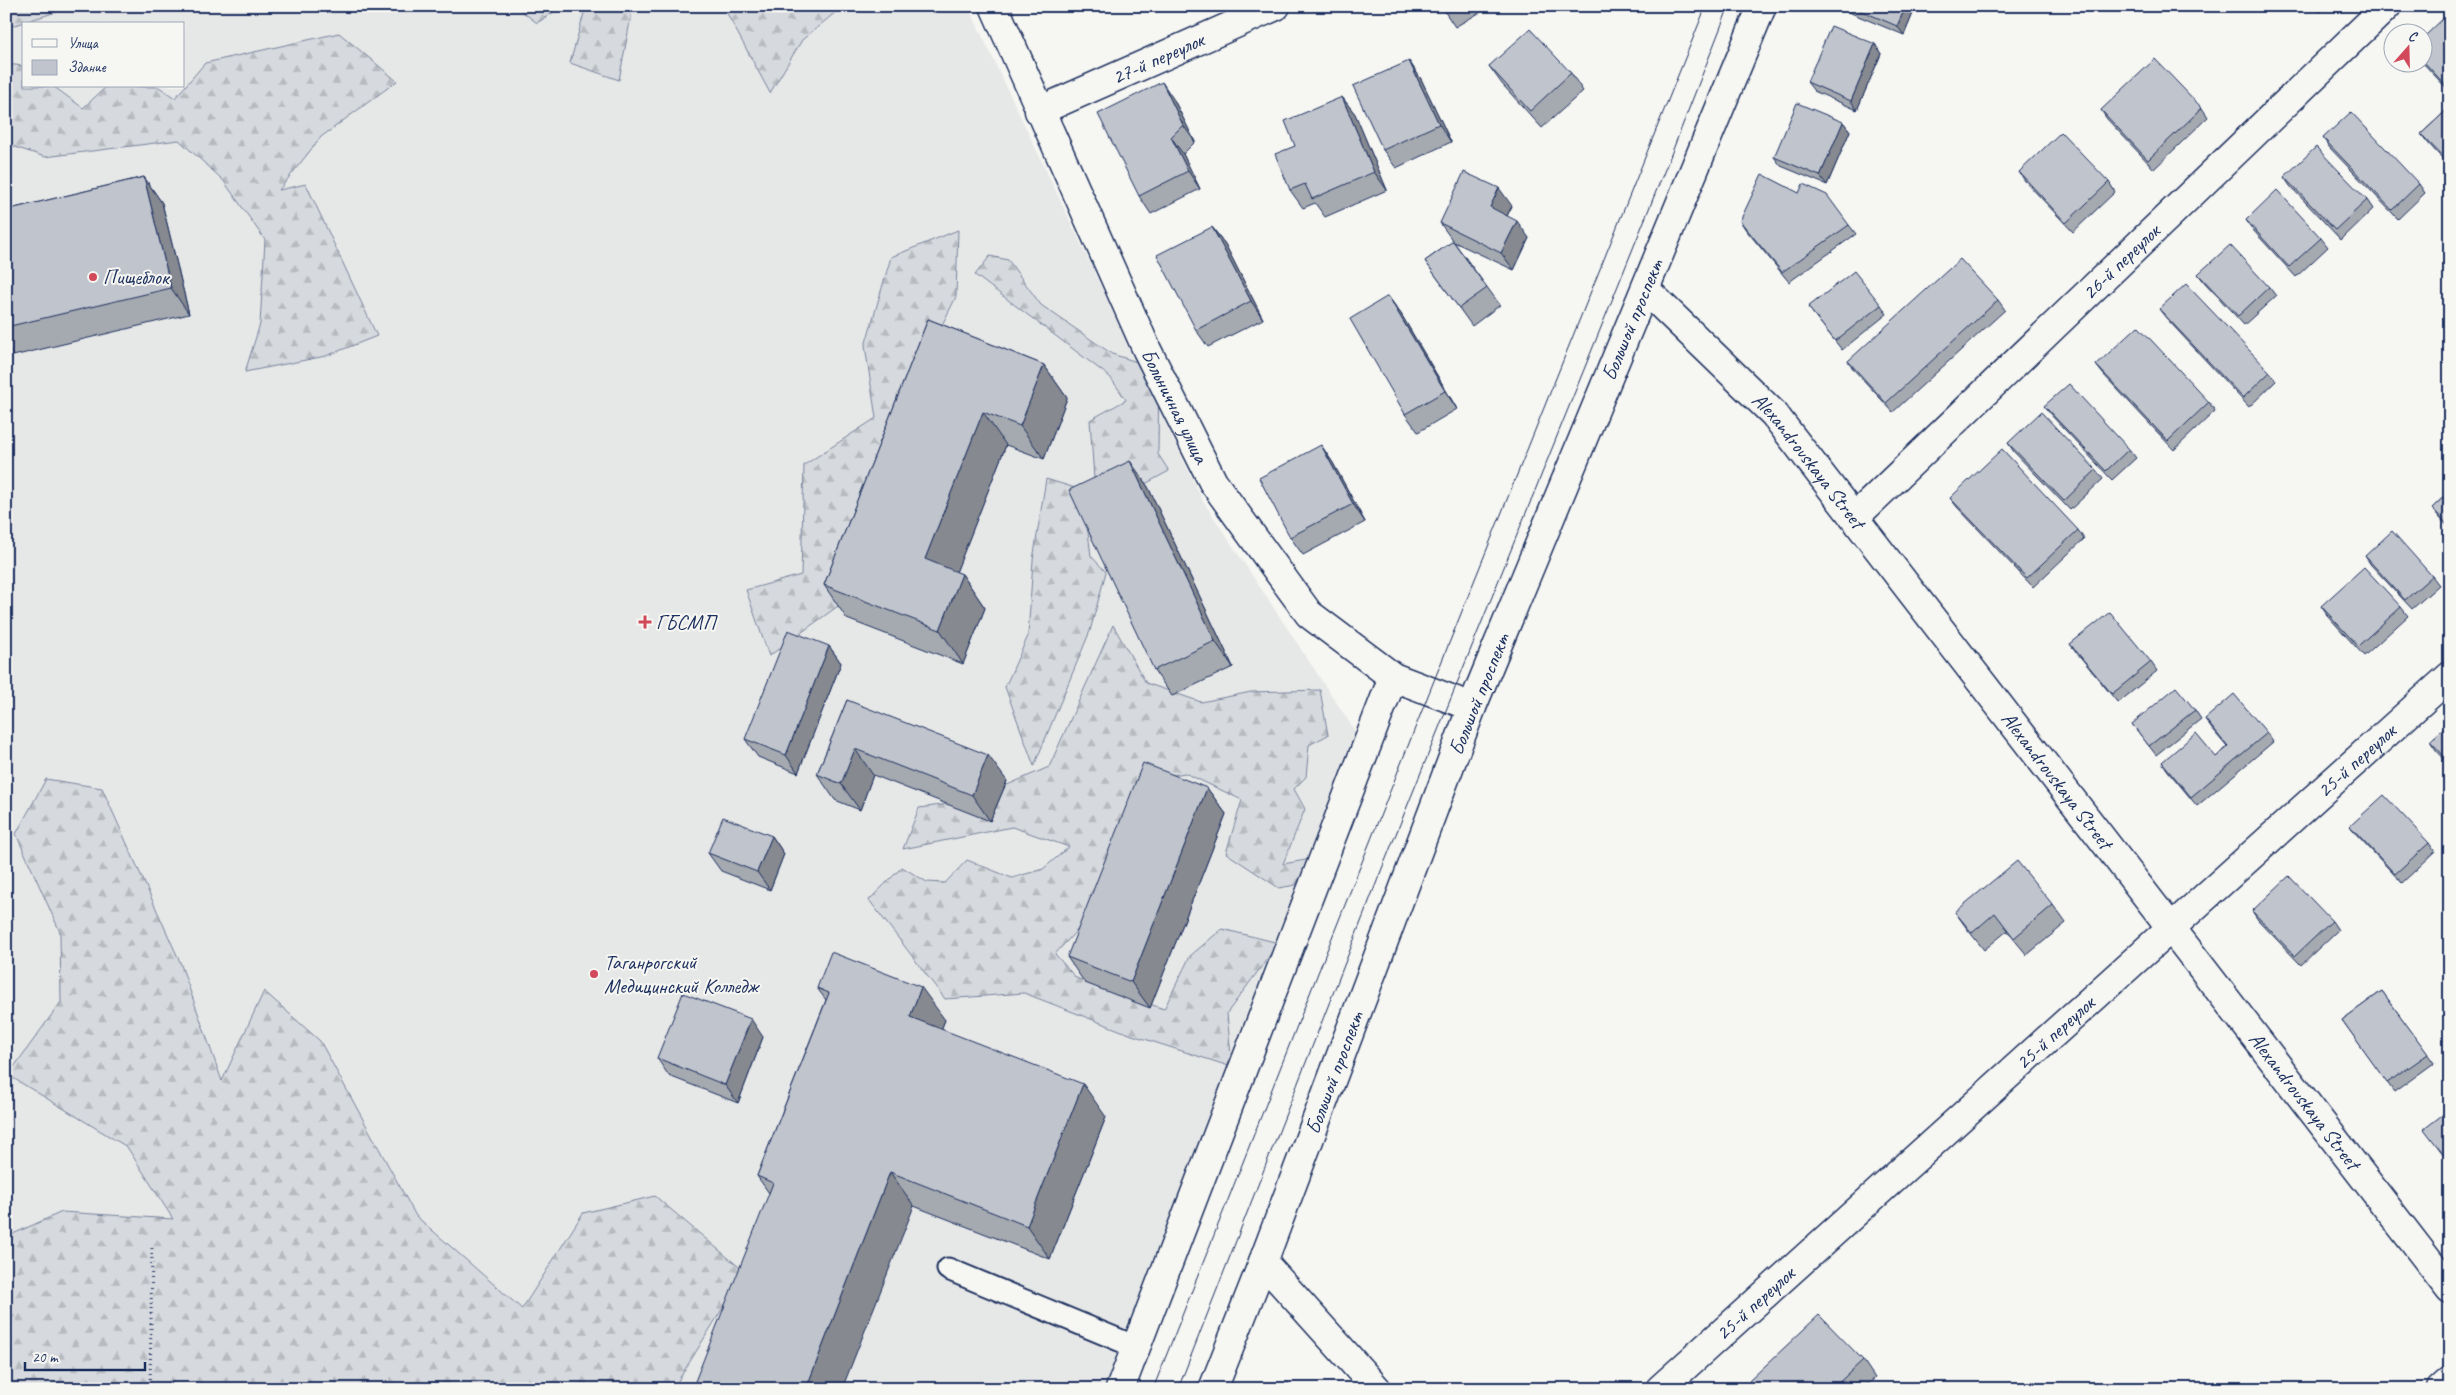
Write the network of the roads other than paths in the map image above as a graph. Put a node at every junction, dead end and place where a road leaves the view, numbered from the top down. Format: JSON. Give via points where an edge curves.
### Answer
{"nodes":[{"id":1,"x":994,"y":6,"type":"edge"},
{"id":2,"x":1276,"y":6,"type":"edge"},
{"id":3,"x":1762,"y":6,"type":"edge"},
{"id":4,"x":2387,"y":6,"type":"edge"},
{"id":5,"x":1039,"y":111,"type":"junction"},
{"id":6,"x":1646,"y":290,"type":"junction"},
{"id":7,"x":1854,"y":518,"type":"junction"},
{"id":8,"x":2450,"y":676,"type":"edge"},
{"id":9,"x":1393,"y":678,"type":"junction"},
{"id":10,"x":1472,"y":707,"type":"junction"},
{"id":11,"x":2171,"y":928,"type":"junction"},
{"id":12,"x":1263,"y":1262,"type":"junction"},
{"id":13,"x":948,"y":1269,"type":"dead end"},
{"id":14,"x":2450,"y":1289,"type":"edge"},
{"id":15,"x":1136,"y":1347,"type":"junction"},
{"id":16,"x":2450,"y":1381,"type":"edge"},
{"id":17,"x":1120,"y":1389,"type":"edge"},
{"id":18,"x":1213,"y":1389,"type":"edge"},
{"id":19,"x":1377,"y":1389,"type":"edge"},
{"id":20,"x":1660,"y":1389,"type":"edge"},
{"id":21,"x":2441,"y":1389,"type":"edge"}],
"edges":[{"from":1,"to":5,"type":"street","name":"Больничная улица"},
{"from":2,"to":5,"type":"street","name":"27-й переулок"},
{"from":3,"to":6,"type":"street","name":"Большой проспект"},
{"from":4,"to":7,"type":"street","name":"26-й переулок"},
{"from":5,"to":9,"type":"street","name":"Больничная улица","via":[[1147,350],[1213,482],[1309,614]]},
{"from":6,"to":7,"type":"street","name":"Alexandrovskaya Street","via":[[1774,414]]},
{"from":6,"to":10,"type":"street","name":"Большой проспект"},
{"from":7,"to":11,"type":"street","name":"Alexandrovskaya Street"},
{"from":8,"to":11,"type":"street","name":"25-й переулок"},
{"from":9,"to":10,"type":"street","name":"Больничная улица"},
{"from":9,"to":15,"type":"street"},
{"from":10,"to":12,"type":"street","name":"Большой проспект"},
{"from":11,"to":14,"type":"street","name":"Alexandrovskaya Street"},
{"from":11,"to":20,"type":"street","name":"25-й переулок"},
{"from":12,"to":18,"type":"street","name":"Большой проспект"},
{"from":12,"to":19,"type":"street"},
{"from":13,"to":15,"type":"lane"},
{"from":15,"to":17,"type":"street"},
{"from":16,"to":21,"type":"street"}]}
